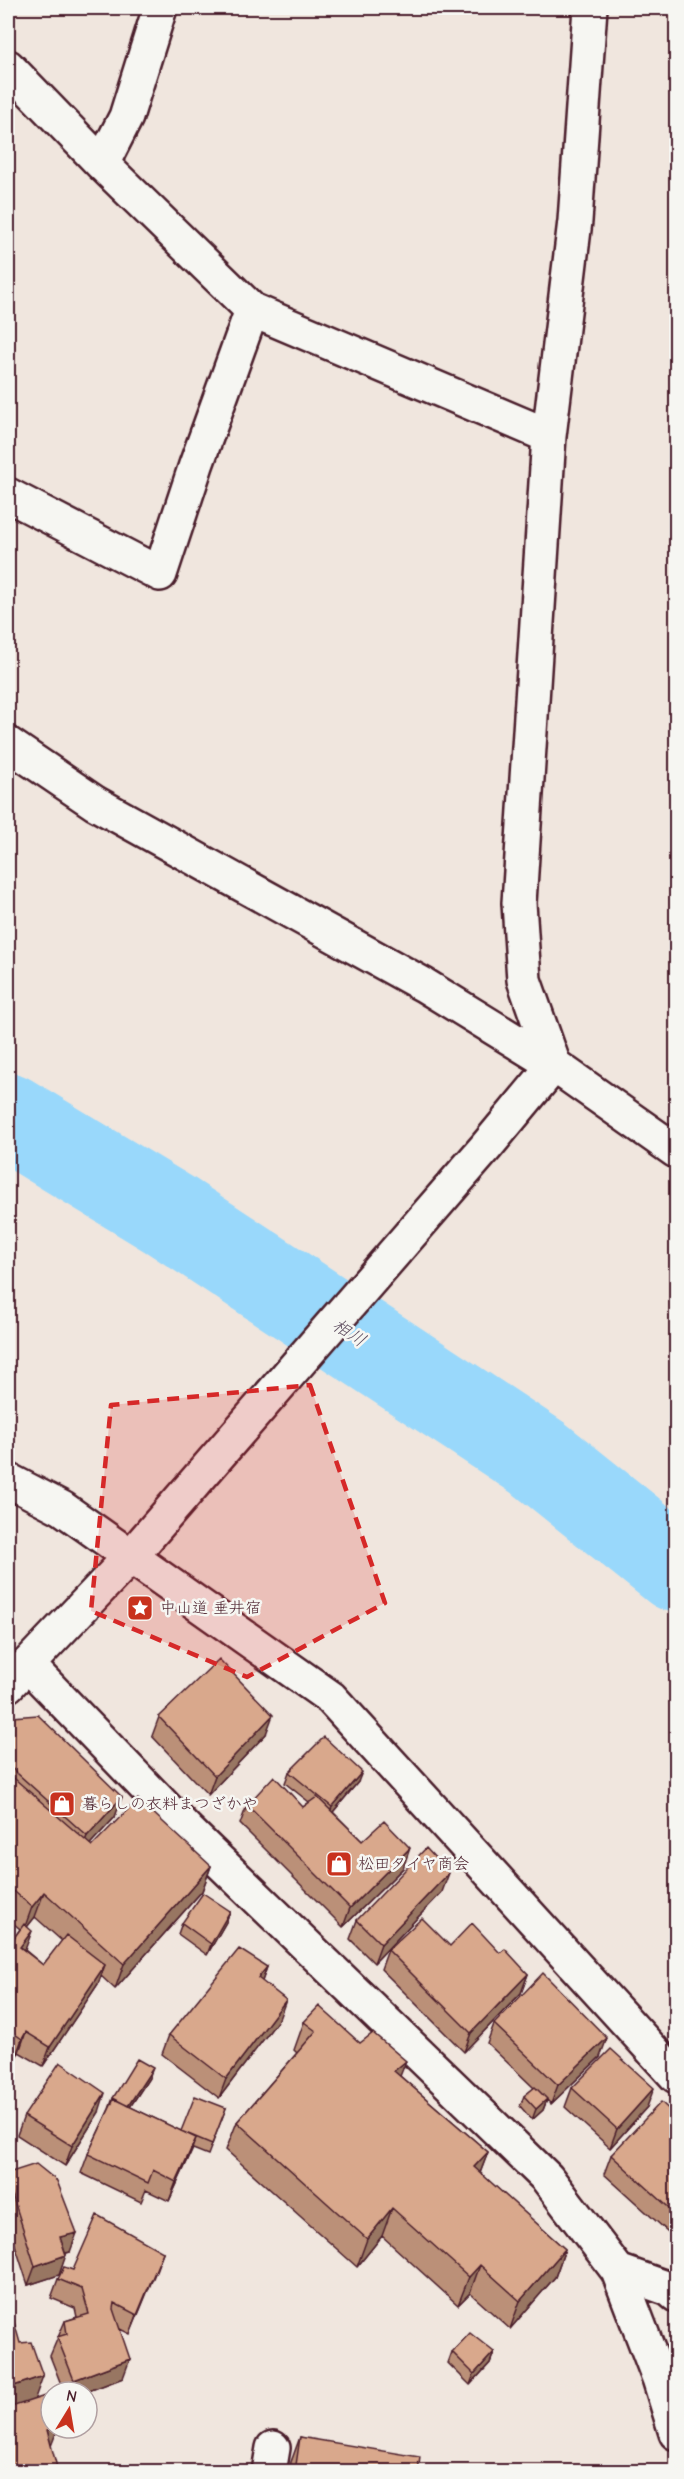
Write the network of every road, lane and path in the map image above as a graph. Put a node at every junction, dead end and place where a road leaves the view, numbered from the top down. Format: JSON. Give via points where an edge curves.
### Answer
{"nodes":[{"id":1,"x":160,"y":8,"type":"edge"},
{"id":2,"x":590,"y":8,"type":"edge"},
{"id":3,"x":8,"y":67,"type":"edge"},
{"id":4,"x":102,"y":164,"type":"junction"},
{"id":5,"x":252,"y":310,"type":"junction"},
{"id":6,"x":549,"y":436,"type":"junction"},
{"id":7,"x":8,"y":495,"type":"edge"},
{"id":8,"x":8,"y":744,"type":"edge"},
{"id":9,"x":554,"y":1065,"type":"junction"},
{"id":10,"x":676,"y":1150,"type":"edge"},
{"id":11,"x":8,"y":1480,"type":"edge"},
{"id":12,"x":131,"y":1556,"type":"junction"},
{"id":13,"x":18,"y":1675,"type":"edge"},
{"id":14,"x":676,"y":2076,"type":"edge"},
{"id":15,"x":618,"y":2271,"type":"junction"},
{"id":16,"x":676,"y":2295,"type":"edge"},
{"id":17,"x":676,"y":2433,"type":"edge"}],
"edges":[{"from":1,"to":4,"type":"street","via":[[126,117]]},
{"from":2,"to":6,"type":"street","via":[[575,221]]},
{"from":3,"to":4,"type":"street"},
{"from":4,"to":5,"type":"street"},
{"from":5,"to":6,"type":"street"},
{"from":5,"to":7,"type":"street","via":[[160,574]]},
{"from":6,"to":9,"type":"street","via":[[519,903],[524,980]]},
{"from":8,"to":9,"type":"street","via":[[95,803],[424,985]]},
{"from":9,"to":10,"type":"street"},
{"from":9,"to":12,"type":"street"},
{"from":11,"to":12,"type":"street","via":[[62,1508]]},
{"from":12,"to":13,"type":"street"},
{"from":12,"to":14,"type":"street","via":[[331,1698]]},
{"from":13,"to":15,"type":"street","via":[[187,1830],[547,2178]]},
{"from":15,"to":16,"type":"street"},
{"from":15,"to":17,"type":"street"}]}
